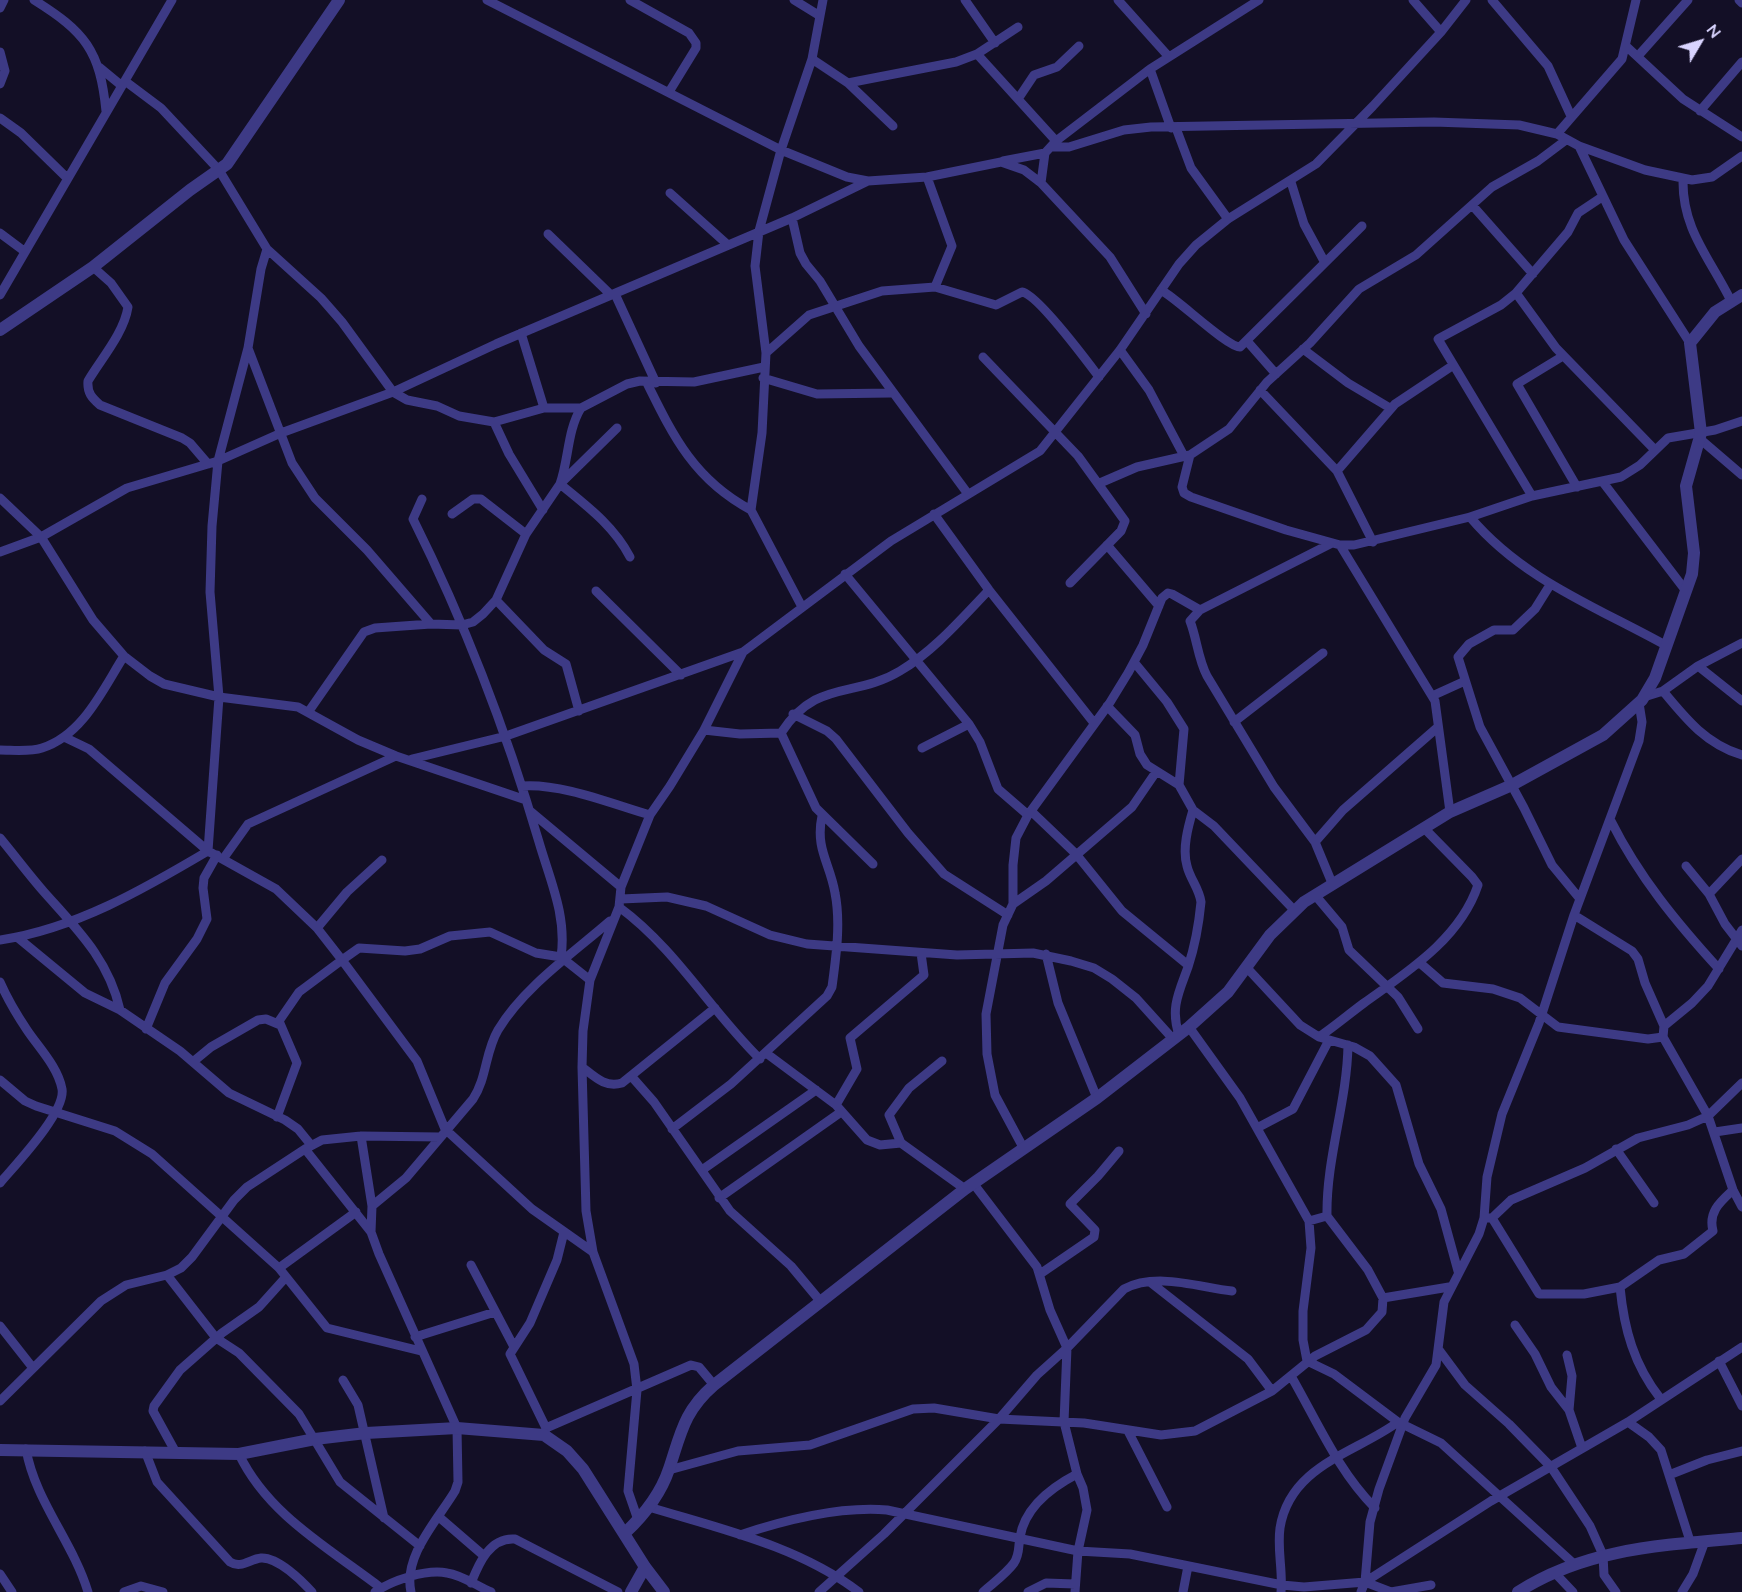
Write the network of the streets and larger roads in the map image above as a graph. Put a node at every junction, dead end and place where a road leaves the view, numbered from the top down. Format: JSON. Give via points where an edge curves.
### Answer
{"nodes":[{"id":1,"x":4,"y":0,"type":"edge"},
{"id":2,"x":172,"y":0,"type":"edge"},
{"id":3,"x":339,"y":0,"type":"edge"},
{"id":4,"x":487,"y":0,"type":"edge"},
{"id":5,"x":630,"y":0,"type":"edge"},
{"id":6,"x":794,"y":0,"type":"edge"},
{"id":7,"x":823,"y":0,"type":"edge"},
{"id":8,"x":964,"y":0,"type":"edge"},
{"id":9,"x":1118,"y":0,"type":"edge"},
{"id":10,"x":1259,"y":0,"type":"edge"},
{"id":11,"x":1413,"y":0,"type":"edge"},
{"id":12,"x":1466,"y":0,"type":"edge"},
{"id":13,"x":1492,"y":0,"type":"edge"},
{"id":14,"x":1636,"y":0,"type":"edge"},
{"id":15,"x":1688,"y":0,"type":"edge"},
{"id":16,"x":38,"y":1,"type":"edge"},
{"id":17,"x":504,"y":4,"type":"edge"},
{"id":18,"x":0,"y":8,"type":"edge"},
{"id":19,"x":820,"y":16,"type":"junction"},
{"id":20,"x":1018,"y":27,"type":"dead end"},
{"id":21,"x":1441,"y":32,"type":"junction"},
{"id":22,"x":995,"y":43,"type":"junction"},
{"id":23,"x":1079,"y":46,"type":"dead end"},
{"id":24,"x":1626,"y":46,"type":"junction"},
{"id":25,"x":0,"y":52,"type":"edge"},
{"id":26,"x":977,"y":54,"type":"junction"},
{"id":27,"x":1638,"y":56,"type":"junction"},
{"id":28,"x":1169,"y":57,"type":"junction"},
{"id":29,"x":812,"y":59,"type":"junction"},
{"id":30,"x":1742,"y":62,"type":"edge"},
{"id":31,"x":99,"y":67,"type":"junction"},
{"id":32,"x":1150,"y":69,"type":"junction"},
{"id":33,"x":123,"y":83,"type":"junction"},
{"id":34,"x":848,"y":83,"type":"junction"},
{"id":35,"x":0,"y":84,"type":"edge"},
{"id":36,"x":669,"y":92,"type":"junction"},
{"id":37,"x":1018,"y":99,"type":"junction"},
{"id":38,"x":106,"y":111,"type":"junction"},
{"id":39,"x":1700,"y":111,"type":"junction"},
{"id":40,"x":1571,"y":116,"type":"junction"},
{"id":41,"x":0,"y":118,"type":"edge"},
{"id":42,"x":1356,"y":125,"type":"junction"},
{"id":43,"x":893,"y":126,"type":"dead end"},
{"id":44,"x":1174,"y":128,"type":"junction"},
{"id":45,"x":1557,"y":134,"type":"junction"},
{"id":46,"x":1742,"y":137,"type":"edge"},
{"id":47,"x":1566,"y":140,"type":"junction"},
{"id":48,"x":1579,"y":146,"type":"junction"},
{"id":49,"x":1051,"y":147,"type":"junction"},
{"id":50,"x":781,"y":150,"type":"junction"},
{"id":51,"x":1742,"y":156,"type":"edge"},
{"id":52,"x":1001,"y":162,"type":"junction"},
{"id":53,"x":219,"y":170,"type":"junction"},
{"id":54,"x":66,"y":177,"type":"junction"},
{"id":55,"x":927,"y":177,"type":"junction"},
{"id":56,"x":1683,"y":179,"type":"junction"},
{"id":57,"x":868,"y":181,"type":"junction"},
{"id":58,"x":1291,"y":182,"type":"junction"},
{"id":59,"x":1041,"y":183,"type":"junction"},
{"id":60,"x":670,"y":194,"type":"dead end"},
{"id":61,"x":1602,"y":197,"type":"junction"},
{"id":62,"x":1472,"y":205,"type":"junction"},
{"id":63,"x":792,"y":218,"type":"junction"},
{"id":64,"x":1228,"y":219,"type":"junction"},
{"id":65,"x":1362,"y":226,"type":"dead end"},
{"id":66,"x":759,"y":231,"type":"junction"},
{"id":67,"x":0,"y":233,"type":"edge"},
{"id":68,"x":548,"y":234,"type":"dead end"},
{"id":69,"x":728,"y":245,"type":"junction"},
{"id":70,"x":267,"y":249,"type":"junction"},
{"id":71,"x":24,"y":251,"type":"junction"},
{"id":72,"x":1324,"y":261,"type":"junction"},
{"id":73,"x":93,"y":267,"type":"junction"},
{"id":74,"x":1533,"y":274,"type":"junction"},
{"id":75,"x":935,"y":287,"type":"junction"},
{"id":76,"x":1161,"y":290,"type":"junction"},
{"id":77,"x":1516,"y":293,"type":"junction"},
{"id":78,"x":0,"y":295,"type":"edge"},
{"id":79,"x":613,"y":295,"type":"junction"},
{"id":80,"x":1737,"y":298,"type":"edge"},
{"id":81,"x":835,"y":307,"type":"junction"},
{"id":82,"x":1146,"y":314,"type":"junction"},
{"id":83,"x":0,"y":330,"type":"edge"},
{"id":84,"x":521,"y":333,"type":"junction"},
{"id":85,"x":1247,"y":341,"type":"junction"},
{"id":86,"x":1690,"y":343,"type":"junction"},
{"id":87,"x":248,"y":348,"type":"junction"},
{"id":88,"x":1303,"y":349,"type":"junction"},
{"id":89,"x":1120,"y":350,"type":"junction"},
{"id":90,"x":766,"y":353,"type":"junction"},
{"id":91,"x":1563,"y":356,"type":"junction"},
{"id":92,"x":983,"y":357,"type":"dead end"},
{"id":93,"x":1452,"y":366,"type":"junction"},
{"id":94,"x":764,"y":367,"type":"junction"},
{"id":95,"x":1276,"y":374,"type":"junction"},
{"id":96,"x":1100,"y":377,"type":"junction"},
{"id":97,"x":764,"y":378,"type":"junction"},
{"id":98,"x":651,"y":383,"type":"junction"},
{"id":99,"x":1260,"y":390,"type":"junction"},
{"id":100,"x":393,"y":392,"type":"junction"},
{"id":101,"x":891,"y":393,"type":"junction"},
{"id":102,"x":544,"y":408,"type":"junction"},
{"id":103,"x":581,"y":408,"type":"junction"},
{"id":104,"x":1390,"y":408,"type":"junction"},
{"id":105,"x":1742,"y":421,"type":"edge"},
{"id":106,"x":494,"y":422,"type":"junction"},
{"id":107,"x":617,"y":428,"type":"dead end"},
{"id":108,"x":1057,"y":431,"type":"junction"},
{"id":109,"x":281,"y":433,"type":"junction"},
{"id":110,"x":1700,"y":436,"type":"junction"},
{"id":111,"x":1655,"y":450,"type":"junction"},
{"id":112,"x":1187,"y":456,"type":"junction"},
{"id":113,"x":218,"y":461,"type":"junction"},
{"id":114,"x":208,"y":464,"type":"junction"},
{"id":115,"x":1337,"y":471,"type":"junction"},
{"id":116,"x":1742,"y":475,"type":"edge"},
{"id":117,"x":1602,"y":482,"type":"junction"},
{"id":118,"x":560,"y":483,"type":"junction"},
{"id":119,"x":1100,"y":483,"type":"junction"},
{"id":120,"x":1577,"y":487,"type":"junction"},
{"id":121,"x":968,"y":494,"type":"junction"},
{"id":122,"x":1532,"y":496,"type":"junction"},
{"id":123,"x":0,"y":498,"type":"edge"},
{"id":124,"x":422,"y":499,"type":"dead end"},
{"id":125,"x":543,"y":510,"type":"junction"},
{"id":126,"x":751,"y":510,"type":"junction"},
{"id":127,"x":452,"y":514,"type":"dead end"},
{"id":128,"x":934,"y":514,"type":"junction"},
{"id":129,"x":1470,"y":517,"type":"junction"},
{"id":130,"x":526,"y":534,"type":"junction"},
{"id":131,"x":41,"y":537,"type":"junction"},
{"id":132,"x":1373,"y":542,"type":"junction"},
{"id":133,"x":1336,"y":544,"type":"junction"},
{"id":134,"x":1107,"y":545,"type":"junction"},
{"id":135,"x":0,"y":552,"type":"edge"},
{"id":136,"x":630,"y":557,"type":"dead end"},
{"id":137,"x":845,"y":574,"type":"junction"},
{"id":138,"x":1070,"y":583,"type":"dead end"},
{"id":139,"x":1550,"y":585,"type":"junction"},
{"id":140,"x":989,"y":590,"type":"junction"},
{"id":141,"x":596,"y":591,"type":"dead end"},
{"id":142,"x":1686,"y":591,"type":"junction"},
{"id":143,"x":496,"y":600,"type":"junction"},
{"id":144,"x":802,"y":606,"type":"junction"},
{"id":145,"x":1158,"y":606,"type":"junction"},
{"id":146,"x":1200,"y":610,"type":"junction"},
{"id":147,"x":431,"y":624,"type":"junction"},
{"id":148,"x":462,"y":625,"type":"junction"},
{"id":149,"x":1667,"y":646,"type":"junction"},
{"id":150,"x":1739,"y":647,"type":"edge"},
{"id":151,"x":743,"y":652,"type":"junction"},
{"id":152,"x":1323,"y":653,"type":"dead end"},
{"id":153,"x":124,"y":656,"type":"junction"},
{"id":154,"x":915,"y":661,"type":"junction"},
{"id":155,"x":1134,"y":662,"type":"junction"},
{"id":156,"x":1698,"y":666,"type":"junction"},
{"id":157,"x":681,"y":675,"type":"junction"},
{"id":158,"x":1465,"y":681,"type":"junction"},
{"id":159,"x":1663,"y":691,"type":"junction"},
{"id":160,"x":1432,"y":696,"type":"junction"},
{"id":161,"x":219,"y":697,"type":"junction"},
{"id":162,"x":1642,"y":700,"type":"junction"},
{"id":163,"x":1742,"y":701,"type":"edge"},
{"id":164,"x":1107,"y":706,"type":"junction"},
{"id":165,"x":309,"y":711,"type":"junction"},
{"id":166,"x":579,"y":711,"type":"junction"},
{"id":167,"x":793,"y":714,"type":"junction"},
{"id":168,"x":1234,"y":722,"type":"junction"},
{"id":169,"x":1094,"y":723,"type":"junction"},
{"id":170,"x":969,"y":724,"type":"junction"},
{"id":171,"x":1438,"y":727,"type":"junction"},
{"id":172,"x":704,"y":730,"type":"junction"},
{"id":173,"x":781,"y":733,"type":"junction"},
{"id":174,"x":506,"y":736,"type":"junction"},
{"id":175,"x":64,"y":737,"type":"junction"},
{"id":176,"x":922,"y":748,"type":"dead end"},
{"id":177,"x":0,"y":750,"type":"edge"},
{"id":178,"x":1742,"y":755,"type":"edge"},
{"id":179,"x":396,"y":756,"type":"junction"},
{"id":180,"x":408,"y":759,"type":"junction"},
{"id":181,"x":1156,"y":772,"type":"junction"},
{"id":182,"x":1179,"y":785,"type":"junction"},
{"id":183,"x":1512,"y":785,"type":"junction"},
{"id":184,"x":522,"y":786,"type":"junction"},
{"id":185,"x":526,"y":800,"type":"junction"},
{"id":186,"x":1193,"y":810,"type":"junction"},
{"id":187,"x":530,"y":811,"type":"junction"},
{"id":188,"x":1450,"y":812,"type":"junction"},
{"id":189,"x":1029,"y":813,"type":"junction"},
{"id":190,"x":650,"y":815,"type":"junction"},
{"id":191,"x":822,"y":816,"type":"junction"},
{"id":192,"x":1611,"y":821,"type":"junction"},
{"id":193,"x":1424,"y":828,"type":"junction"},
{"id":194,"x":0,"y":838,"type":"edge"},
{"id":195,"x":1315,"y":842,"type":"junction"},
{"id":196,"x":1076,"y":854,"type":"junction"},
{"id":197,"x":216,"y":855,"type":"junction"},
{"id":198,"x":1742,"y":859,"type":"edge"},
{"id":199,"x":382,"y":860,"type":"dead end"},
{"id":200,"x":873,"y":864,"type":"dead end"},
{"id":201,"x":1686,"y":866,"type":"dead end"},
{"id":202,"x":1332,"y":884,"type":"junction"},
{"id":203,"x":621,"y":887,"type":"junction"},
{"id":204,"x":1709,"y":894,"type":"junction"},
{"id":205,"x":1315,"y":895,"type":"junction"},
{"id":206,"x":1580,"y":899,"type":"junction"},
{"id":207,"x":620,"y":903,"type":"junction"},
{"id":208,"x":1013,"y":904,"type":"junction"},
{"id":209,"x":1295,"y":910,"type":"junction"},
{"id":210,"x":1008,"y":915,"type":"junction"},
{"id":211,"x":1574,"y":915,"type":"junction"},
{"id":212,"x":71,"y":920,"type":"junction"},
{"id":213,"x":612,"y":920,"type":"junction"},
{"id":214,"x":317,"y":928,"type":"junction"},
{"id":215,"x":1742,"y":930,"type":"edge"},
{"id":216,"x":17,"y":937,"type":"junction"},
{"id":217,"x":0,"y":940,"type":"edge"},
{"id":218,"x":1738,"y":942,"type":"edge"},
{"id":219,"x":835,"y":945,"type":"junction"},
{"id":220,"x":921,"y":953,"type":"junction"},
{"id":221,"x":997,"y":954,"type":"junction"},
{"id":222,"x":1046,"y":954,"type":"junction"},
{"id":223,"x":563,"y":958,"type":"junction"},
{"id":224,"x":342,"y":960,"type":"junction"},
{"id":225,"x":1420,"y":963,"type":"junction"},
{"id":226,"x":1188,"y":965,"type":"junction"},
{"id":227,"x":1248,"y":969,"type":"junction"},
{"id":228,"x":1719,"y":969,"type":"junction"},
{"id":229,"x":590,"y":980,"type":"junction"},
{"id":230,"x":0,"y":982,"type":"edge"},
{"id":231,"x":1386,"y":987,"type":"junction"},
{"id":232,"x":715,"y":1008,"type":"junction"},
{"id":233,"x":120,"y":1010,"type":"junction"},
{"id":234,"x":1542,"y":1015,"type":"junction"},
{"id":235,"x":278,"y":1024,"type":"junction"},
{"id":236,"x":1664,"y":1026,"type":"junction"},
{"id":237,"x":1189,"y":1027,"type":"junction"},
{"id":238,"x":146,"y":1029,"type":"junction"},
{"id":239,"x":1418,"y":1029,"type":"dead end"},
{"id":240,"x":1176,"y":1037,"type":"junction"},
{"id":241,"x":1663,"y":1037,"type":"junction"},
{"id":242,"x":1324,"y":1039,"type":"junction"},
{"id":243,"x":1348,"y":1045,"type":"junction"},
{"id":244,"x":763,"y":1056,"type":"junction"},
{"id":245,"x":194,"y":1061,"type":"junction"},
{"id":246,"x":942,"y":1061,"type":"dead end"},
{"id":247,"x":582,"y":1067,"type":"junction"},
{"id":248,"x":632,"y":1077,"type":"junction"},
{"id":249,"x":0,"y":1080,"type":"edge"},
{"id":250,"x":1742,"y":1083,"type":"edge"},
{"id":251,"x":816,"y":1090,"type":"junction"},
{"id":252,"x":1097,"y":1098,"type":"junction"},
{"id":253,"x":838,"y":1108,"type":"junction"},
{"id":254,"x":53,"y":1113,"type":"junction"},
{"id":255,"x":1708,"y":1116,"type":"junction"},
{"id":256,"x":277,"y":1117,"type":"junction"},
{"id":257,"x":1257,"y":1128,"type":"junction"},
{"id":258,"x":1742,"y":1128,"type":"edge"},
{"id":259,"x":672,"y":1129,"type":"junction"},
{"id":260,"x":1715,"y":1132,"type":"junction"},
{"id":261,"x":442,"y":1133,"type":"junction"},
{"id":262,"x":361,"y":1136,"type":"junction"},
{"id":263,"x":901,"y":1143,"type":"junction"},
{"id":264,"x":308,"y":1147,"type":"junction"},
{"id":265,"x":1024,"y":1149,"type":"junction"},
{"id":266,"x":1616,"y":1149,"type":"junction"},
{"id":267,"x":1119,"y":1151,"type":"dead end"},
{"id":268,"x":702,"y":1170,"type":"junction"},
{"id":269,"x":0,"y":1183,"type":"edge"},
{"id":270,"x":969,"y":1186,"type":"junction"},
{"id":271,"x":1732,"y":1190,"type":"junction"},
{"id":272,"x":719,"y":1198,"type":"junction"},
{"id":273,"x":1654,"y":1203,"type":"dead end"},
{"id":274,"x":372,"y":1206,"type":"junction"},
{"id":275,"x":1742,"y":1207,"type":"edge"},
{"id":276,"x":356,"y":1212,"type":"junction"},
{"id":277,"x":1328,"y":1216,"type":"junction"},
{"id":278,"x":224,"y":1217,"type":"junction"},
{"id":279,"x":1488,"y":1218,"type":"junction"},
{"id":280,"x":1309,"y":1221,"type":"junction"},
{"id":281,"x":371,"y":1232,"type":"junction"},
{"id":282,"x":564,"y":1232,"type":"junction"},
{"id":283,"x":593,"y":1252,"type":"junction"},
{"id":284,"x":471,"y":1265,"type":"dead end"},
{"id":285,"x":279,"y":1268,"type":"junction"},
{"id":286,"x":1458,"y":1271,"type":"junction"},
{"id":287,"x":1040,"y":1274,"type":"junction"},
{"id":288,"x":167,"y":1275,"type":"junction"},
{"id":289,"x":286,"y":1276,"type":"junction"},
{"id":290,"x":1150,"y":1282,"type":"junction"},
{"id":291,"x":1449,"y":1287,"type":"junction"},
{"id":292,"x":1620,"y":1287,"type":"junction"},
{"id":293,"x":1232,"y":1291,"type":"dead end"},
{"id":294,"x":1383,"y":1298,"type":"junction"},
{"id":295,"x":820,"y":1302,"type":"junction"},
{"id":296,"x":495,"y":1312,"type":"junction"},
{"id":297,"x":1515,"y":1325,"type":"dead end"},
{"id":298,"x":0,"y":1326,"type":"edge"},
{"id":299,"x":416,"y":1337,"type":"junction"},
{"id":300,"x":216,"y":1338,"type":"junction"},
{"id":301,"x":514,"y":1347,"type":"junction"},
{"id":302,"x":1742,"y":1347,"type":"edge"},
{"id":303,"x":1067,"y":1348,"type":"junction"},
{"id":304,"x":1439,"y":1350,"type":"junction"},
{"id":305,"x":421,"y":1351,"type":"junction"},
{"id":306,"x":1567,"y":1355,"type":"dead end"},
{"id":307,"x":1307,"y":1361,"type":"junction"},
{"id":308,"x":1719,"y":1361,"type":"junction"},
{"id":309,"x":33,"y":1368,"type":"junction"},
{"id":310,"x":1291,"y":1376,"type":"junction"},
{"id":311,"x":343,"y":1380,"type":"dead end"},
{"id":312,"x":714,"y":1385,"type":"junction"},
{"id":313,"x":637,"y":1389,"type":"junction"},
{"id":314,"x":1272,"y":1391,"type":"junction"},
{"id":315,"x":1660,"y":1398,"type":"junction"},
{"id":316,"x":0,"y":1401,"type":"edge"},
{"id":317,"x":1742,"y":1406,"type":"edge"},
{"id":318,"x":1569,"y":1410,"type":"junction"},
{"id":319,"x":999,"y":1419,"type":"junction"},
{"id":320,"x":1064,"y":1422,"type":"junction"},
{"id":321,"x":1628,"y":1422,"type":"junction"},
{"id":322,"x":1401,"y":1423,"type":"junction"},
{"id":323,"x":457,"y":1428,"type":"junction"},
{"id":324,"x":1128,"y":1431,"type":"junction"},
{"id":325,"x":545,"y":1432,"type":"junction"},
{"id":326,"x":366,"y":1433,"type":"junction"},
{"id":327,"x":315,"y":1439,"type":"junction"},
{"id":328,"x":1582,"y":1448,"type":"junction"},
{"id":329,"x":27,"y":1449,"type":"junction"},
{"id":330,"x":0,"y":1450,"type":"edge"},
{"id":331,"x":145,"y":1451,"type":"junction"},
{"id":332,"x":175,"y":1451,"type":"junction"},
{"id":333,"x":1742,"y":1451,"type":"edge"},
{"id":334,"x":239,"y":1454,"type":"junction"},
{"id":335,"x":1336,"y":1455,"type":"junction"},
{"id":336,"x":1551,"y":1467,"type":"junction"},
{"id":337,"x":669,"y":1470,"type":"junction"},
{"id":338,"x":1077,"y":1474,"type":"junction"},
{"id":339,"x":1669,"y":1475,"type":"junction"},
{"id":340,"x":1502,"y":1496,"type":"junction"},
{"id":341,"x":1167,"y":1507,"type":"dead end"},
{"id":342,"x":649,"y":1508,"type":"junction"},
{"id":343,"x":1375,"y":1508,"type":"junction"},
{"id":344,"x":904,"y":1514,"type":"junction"},
{"id":345,"x":440,"y":1517,"type":"junction"},
{"id":346,"x":384,"y":1518,"type":"junction"},
{"id":347,"x":638,"y":1521,"type":"junction"},
{"id":348,"x":625,"y":1533,"type":"junction"},
{"id":349,"x":740,"y":1535,"type":"junction"},
{"id":350,"x":1019,"y":1538,"type":"junction"},
{"id":351,"x":1742,"y":1538,"type":"edge"},
{"id":352,"x":1690,"y":1541,"type":"junction"},
{"id":353,"x":1705,"y":1541,"type":"junction"},
{"id":354,"x":420,"y":1546,"type":"junction"},
{"id":355,"x":1078,"y":1551,"type":"junction"},
{"id":356,"x":483,"y":1555,"type":"junction"},
{"id":357,"x":1603,"y":1555,"type":"junction"},
{"id":358,"x":1573,"y":1563,"type":"junction"},
{"id":359,"x":1188,"y":1566,"type":"junction"},
{"id":360,"x":645,"y":1567,"type":"junction"},
{"id":361,"x":1554,"y":1572,"type":"junction"},
{"id":362,"x":0,"y":1574,"type":"edge"},
{"id":363,"x":837,"y":1575,"type":"junction"},
{"id":364,"x":408,"y":1578,"type":"junction"},
{"id":365,"x":1365,"y":1582,"type":"junction"},
{"id":366,"x":471,"y":1583,"type":"junction"},
{"id":367,"x":1431,"y":1585,"type":"dead end"},
{"id":368,"x":1075,"y":1588,"type":"edge"},
{"id":369,"x":1282,"y":1588,"type":"edge"},
{"id":370,"x":378,"y":1590,"type":"edge"},
{"id":371,"x":484,"y":1591,"type":"edge"},
{"id":372,"x":12,"y":1592,"type":"edge"},
{"id":373,"x":88,"y":1592,"type":"edge"},
{"id":374,"x":124,"y":1592,"type":"edge"},
{"id":375,"x":163,"y":1592,"type":"edge"},
{"id":376,"x":312,"y":1592,"type":"edge"},
{"id":377,"x":411,"y":1592,"type":"edge"},
{"id":378,"x":618,"y":1592,"type":"edge"},
{"id":379,"x":631,"y":1592,"type":"edge"},
{"id":380,"x":664,"y":1592,"type":"edge"},
{"id":381,"x":819,"y":1592,"type":"edge"},
{"id":382,"x":859,"y":1592,"type":"edge"},
{"id":383,"x":983,"y":1592,"type":"edge"},
{"id":384,"x":1028,"y":1592,"type":"edge"},
{"id":385,"x":1184,"y":1592,"type":"edge"},
{"id":386,"x":1361,"y":1592,"type":"edge"},
{"id":387,"x":1391,"y":1592,"type":"edge"},
{"id":388,"x":1518,"y":1592,"type":"edge"},
{"id":389,"x":1573,"y":1592,"type":"edge"},
{"id":390,"x":1616,"y":1592,"type":"edge"},
{"id":391,"x":1682,"y":1592,"type":"edge"}],
"edges":[{"from":1,"to":18,"type":"street"},
{"from":2,"to":33,"type":"street"},
{"from":3,"to":53,"type":"street","via":[[235,154]]},
{"from":4,"to":17,"type":"street"},
{"from":5,"to":36,"type":"street","via":[[689,33],[696,43]]},
{"from":6,"to":19,"type":"street"},
{"from":7,"to":19,"type":"street"},
{"from":8,"to":22,"type":"street"},
{"from":9,"to":28,"type":"street"},
{"from":10,"to":28,"type":"street"},
{"from":11,"to":21,"type":"street"},
{"from":12,"to":21,"type":"street"},
{"from":13,"to":40,"type":"street","via":[[1548,66]]},
{"from":14,"to":24,"type":"street"},
{"from":15,"to":27,"type":"street"},
{"from":16,"to":31,"type":"street","via":[[79,33]]},
{"from":17,"to":36,"type":"street"},
{"from":19,"to":29,"type":"street"},
{"from":20,"to":22,"type":"street"},
{"from":21,"to":42,"type":"street"},
{"from":22,"to":26,"type":"street"},
{"from":23,"to":37,"type":"street","via":[[1057,67],[1034,75]]},
{"from":24,"to":27,"type":"street"},
{"from":24,"to":40,"type":"street","via":[[1613,72]]},
{"from":25,"to":35,"type":"street","via":[[5,71]]},
{"from":26,"to":34,"type":"street","via":[[911,73]]},
{"from":26,"to":37,"type":"street"},
{"from":27,"to":39,"type":"street"},
{"from":28,"to":32,"type":"street"},
{"from":29,"to":34,"type":"street"},
{"from":29,"to":50,"type":"street"},
{"from":30,"to":39,"type":"street"},
{"from":31,"to":33,"type":"street"},
{"from":31,"to":38,"type":"street"},
{"from":32,"to":44,"type":"street"},
{"from":32,"to":49,"type":"street"},
{"from":33,"to":38,"type":"street"},
{"from":33,"to":53,"type":"street","via":[[161,108]]},
{"from":34,"to":43,"type":"street"},
{"from":36,"to":50,"type":"street"},
{"from":37,"to":49,"type":"street"},
{"from":38,"to":54,"type":"street"},
{"from":39,"to":46,"type":"street"},
{"from":40,"to":45,"type":"street"},
{"from":41,"to":54,"type":"street"},
{"from":42,"to":44,"type":"street"},
{"from":42,"to":45,"type":"street","via":[[1502,123]]},
{"from":42,"to":58,"type":"street"},
{"from":44,"to":49,"type":"street","via":[[1124,130],[1069,147]]},
{"from":44,"to":64,"type":"street","via":[[1191,168]]},
{"from":45,"to":47,"type":"street"},
{"from":47,"to":48,"type":"street"},
{"from":47,"to":62,"type":"street","via":[[1538,162],[1503,179]]},
{"from":48,"to":56,"type":"street"},
{"from":48,"to":61,"type":"street"},
{"from":49,"to":52,"type":"street"},
{"from":49,"to":59,"type":"street"},
{"from":50,"to":57,"type":"street","via":[[847,177]]},
{"from":50,"to":66,"type":"street"},
{"from":51,"to":56,"type":"street","via":[[1712,177]]},
{"from":52,"to":55,"type":"street"},
{"from":52,"to":59,"type":"street","via":[[1024,170]]},
{"from":53,"to":70,"type":"street"},
{"from":53,"to":73,"type":"street"},
{"from":54,"to":71,"type":"street"},
{"from":55,"to":57,"type":"street"},
{"from":55,"to":75,"type":"street","via":[[952,246]]},
{"from":56,"to":80,"type":"street","via":[[1687,221]]},
{"from":57,"to":63,"type":"street"},
{"from":58,"to":64,"type":"street"},
{"from":58,"to":72,"type":"street","via":[[1304,224]]},
{"from":59,"to":82,"type":"street","via":[[1110,257]]},
{"from":60,"to":69,"type":"street"},
{"from":61,"to":74,"type":"street","via":[[1578,213],[1568,232]]},
{"from":61,"to":86,"type":"street","via":[[1641,271]]},
{"from":62,"to":74,"type":"street"},
{"from":62,"to":88,"type":"street","via":[[1416,255],[1359,289]]},
{"from":63,"to":66,"type":"street"},
{"from":63,"to":81,"type":"street","via":[[800,253]]},
{"from":64,"to":76,"type":"street","via":[[1190,252]]},
{"from":65,"to":72,"type":"street"},
{"from":66,"to":69,"type":"street"},
{"from":66,"to":90,"type":"street","via":[[755,266]]},
{"from":67,"to":71,"type":"street"},
{"from":68,"to":79,"type":"street"},
{"from":69,"to":79,"type":"street"},
{"from":70,"to":87,"type":"street"},
{"from":70,"to":100,"type":"street","via":[[321,298]]},
{"from":71,"to":78,"type":"street"},
{"from":72,"to":85,"type":"street"},
{"from":73,"to":83,"type":"street"},
{"from":73,"to":114,"type":"street","via":[[111,283],[128,307],[127,316],[88,381],[91,397],[100,405],[182,438]]},
{"from":74,"to":77,"type":"street"},
{"from":75,"to":81,"type":"street","via":[[882,291]]},
{"from":75,"to":96,"type":"street","via":[[996,305],[1026,292]]},
{"from":76,"to":82,"type":"street"},
{"from":76,"to":85,"type":"street","via":[[1229,344],[1240,347]]},
{"from":77,"to":91,"type":"street"},
{"from":77,"to":93,"type":"street","via":[[1501,305],[1440,336],[1438,342]]},
{"from":79,"to":84,"type":"street"},
{"from":79,"to":98,"type":"street"},
{"from":80,"to":86,"type":"street","via":[[1704,323]]},
{"from":81,"to":90,"type":"street","via":[[809,315]]},
{"from":81,"to":101,"type":"street"},
{"from":82,"to":89,"type":"street"},
{"from":84,"to":100,"type":"street"},
{"from":84,"to":102,"type":"street"},
{"from":85,"to":95,"type":"street"},
{"from":86,"to":110,"type":"street"},
{"from":87,"to":109,"type":"street"},
{"from":87,"to":113,"type":"street"},
{"from":88,"to":95,"type":"street"},
{"from":88,"to":104,"type":"street"},
{"from":89,"to":96,"type":"street"},
{"from":89,"to":112,"type":"street","via":[[1149,390]]},
{"from":90,"to":94,"type":"street"},
{"from":91,"to":111,"type":"street"},
{"from":91,"to":120,"type":"street","via":[[1517,384]]},
{"from":92,"to":108,"type":"street"},
{"from":93,"to":104,"type":"street"},
{"from":93,"to":122,"type":"street"},
{"from":94,"to":97,"type":"street"},
{"from":94,"to":98,"type":"street","via":[[694,382]]},
{"from":95,"to":99,"type":"street"},
{"from":96,"to":108,"type":"street"},
{"from":97,"to":101,"type":"street","via":[[817,394]]},
{"from":97,"to":126,"type":"street","via":[[762,433]]},
{"from":98,"to":103,"type":"street","via":[[627,384]]},
{"from":98,"to":126,"type":"street","via":[[668,425],[705,477],[726,496]]},
{"from":99,"to":112,"type":"street","via":[[1230,429]]},
{"from":99,"to":115,"type":"street"},
{"from":100,"to":106,"type":"street","via":[[459,416]]},
{"from":100,"to":109,"type":"street"},
{"from":101,"to":121,"type":"street"},
{"from":102,"to":103,"type":"street"},
{"from":102,"to":106,"type":"street"},
{"from":103,"to":118,"type":"street","via":[[573,421],[568,462]]},
{"from":104,"to":115,"type":"street"},
{"from":105,"to":110,"type":"street"},
{"from":106,"to":125,"type":"street"},
{"from":107,"to":118,"type":"street"},
{"from":108,"to":119,"type":"street"},
{"from":108,"to":121,"type":"street","via":[[1028,460]]},
{"from":109,"to":113,"type":"street"},
{"from":109,"to":147,"type":"street","via":[[292,463],[315,498],[367,550]]},
{"from":110,"to":111,"type":"street","via":[[1675,435]]},
{"from":110,"to":116,"type":"street"},
{"from":110,"to":142,"type":"street","via":[[1686,486],[1694,553]]},
{"from":111,"to":117,"type":"street","via":[[1632,471]]},
{"from":112,"to":119,"type":"street","via":[[1137,467]]},
{"from":112,"to":133,"type":"street","via":[[1184,493]]},
{"from":113,"to":114,"type":"street"},
{"from":113,"to":161,"type":"street","via":[[210,592]]},
{"from":114,"to":131,"type":"street","via":[[127,488]]},
{"from":115,"to":132,"type":"street"},
{"from":117,"to":120,"type":"street"},
{"from":117,"to":142,"type":"street"},
{"from":118,"to":125,"type":"street"},
{"from":118,"to":136,"type":"street","via":[[607,523]]},
{"from":119,"to":134,"type":"street","via":[[1125,521]]},
{"from":120,"to":122,"type":"street"},
{"from":121,"to":128,"type":"street"},
{"from":122,"to":129,"type":"street"},
{"from":123,"to":131,"type":"street"},
{"from":124,"to":148,"type":"street","via":[[413,519]]},
{"from":125,"to":130,"type":"street"},
{"from":126,"to":144,"type":"street"},
{"from":127,"to":130,"type":"street","via":[[481,499]]},
{"from":128,"to":137,"type":"street"},
{"from":128,"to":140,"type":"street"},
{"from":129,"to":132,"type":"street"},
{"from":129,"to":139,"type":"street","via":[[1514,561]]},
{"from":130,"to":143,"type":"street"},
{"from":131,"to":135,"type":"street"},
{"from":131,"to":153,"type":"street","via":[[93,620]]},
{"from":132,"to":133,"type":"street"},
{"from":133,"to":146,"type":"street"},
{"from":133,"to":160,"type":"street"},
{"from":134,"to":138,"type":"street"},
{"from":134,"to":145,"type":"street"},
{"from":137,"to":144,"type":"street"},
{"from":137,"to":154,"type":"street"},
{"from":139,"to":149,"type":"street"},
{"from":139,"to":158,"type":"street","via":[[1535,609],[1513,630],[1494,630],[1460,652]]},
{"from":140,"to":154,"type":"street"},
{"from":140,"to":169,"type":"street"},
{"from":141,"to":157,"type":"street"},
{"from":142,"to":149,"type":"street"},
{"from":143,"to":148,"type":"street","via":[[474,622]]},
{"from":143,"to":166,"type":"street","via":[[543,650],[566,664]]},
{"from":144,"to":151,"type":"street"},
{"from":145,"to":146,"type":"street","via":[[1168,593]]},
{"from":145,"to":155,"type":"street"},
{"from":146,"to":168,"type":"street","via":[[1190,621],[1201,665]]},
{"from":147,"to":148,"type":"street"},
{"from":147,"to":165,"type":"street","via":[[364,632]]},
{"from":148,"to":174,"type":"street"},
{"from":149,"to":162,"type":"street"},
{"from":150,"to":156,"type":"street"},
{"from":151,"to":157,"type":"street"},
{"from":151,"to":172,"type":"street"},
{"from":152,"to":168,"type":"street"},
{"from":153,"to":161,"type":"street","via":[[164,684]]},
{"from":153,"to":175,"type":"street","via":[[92,706]]},
{"from":154,"to":167,"type":"street","via":[[883,679],[830,693]]},
{"from":154,"to":170,"type":"street"},
{"from":155,"to":164,"type":"street"},
{"from":155,"to":182,"type":"street","via":[[1184,729]]},
{"from":156,"to":159,"type":"street"},
{"from":156,"to":163,"type":"street"},
{"from":157,"to":166,"type":"street"},
{"from":158,"to":160,"type":"street"},
{"from":158,"to":183,"type":"street","via":[[1480,727]]},
{"from":159,"to":162,"type":"street"},
{"from":159,"to":178,"type":"street","via":[[1690,725],[1725,750]]},
{"from":160,"to":171,"type":"street"},
{"from":161,"to":165,"type":"street","via":[[284,704]]},
{"from":161,"to":197,"type":"street"},
{"from":162,"to":183,"type":"street","via":[[1603,735]]},
{"from":162,"to":192,"type":"street","via":[[1639,741]]},
{"from":164,"to":169,"type":"street"},
{"from":164,"to":181,"type":"street","via":[[1136,735],[1143,760]]},
{"from":165,"to":179,"type":"street","via":[[340,731]]},
{"from":166,"to":174,"type":"street"},
{"from":167,"to":173,"type":"street"},
{"from":167,"to":210,"type":"street","via":[[836,739],[944,874]]},
{"from":168,"to":195,"type":"street","via":[[1274,787]]},
{"from":169,"to":189,"type":"street"},
{"from":170,"to":176,"type":"street"},
{"from":170,"to":189,"type":"street","via":[[998,789]]},
{"from":171,"to":188,"type":"street"},
{"from":171,"to":195,"type":"street","via":[[1343,810]]},
{"from":172,"to":173,"type":"street"},
{"from":172,"to":190,"type":"street"},
{"from":173,"to":191,"type":"street"},
{"from":174,"to":180,"type":"street"},
{"from":174,"to":184,"type":"street"},
{"from":175,"to":177,"type":"street","via":[[41,749]]},
{"from":175,"to":197,"type":"street","via":[[89,749]]},
{"from":179,"to":180,"type":"street"},
{"from":179,"to":197,"type":"street","via":[[248,824]]},
{"from":180,"to":185,"type":"street"},
{"from":181,"to":182,"type":"street"},
{"from":181,"to":196,"type":"street","via":[[1132,807]]},
{"from":182,"to":186,"type":"street"},
{"from":183,"to":188,"type":"street"},
{"from":183,"to":206,"type":"street","via":[[1551,866]]},
{"from":184,"to":185,"type":"street"},
{"from":184,"to":190,"type":"street","via":[[573,793]]},
{"from":185,"to":187,"type":"street"},
{"from":186,"to":209,"type":"street","via":[[1214,826]]},
{"from":186,"to":226,"type":"street","via":[[1185,854],[1201,902]]},
{"from":187,"to":203,"type":"street"},
{"from":187,"to":223,"type":"street","via":[[560,906]]},
{"from":188,"to":193,"type":"street"},
{"from":189,"to":196,"type":"street"},
{"from":189,"to":208,"type":"street","via":[[1016,838]]},
{"from":190,"to":203,"type":"street"},
{"from":191,"to":200,"type":"street"},
{"from":191,"to":219,"type":"street","via":[[822,854],[838,911]]},
{"from":192,"to":206,"type":"street"},
{"from":192,"to":228,"type":"street","via":[[1653,893]]},
{"from":193,"to":202,"type":"street"},
{"from":193,"to":225,"type":"street","via":[[1478,885],[1458,922]]},
{"from":194,"to":212,"type":"street"},
{"from":195,"to":202,"type":"street"},
{"from":196,"to":208,"type":"street"},
{"from":196,"to":226,"type":"street","via":[[1122,911]]},
{"from":197,"to":212,"type":"street"},
{"from":197,"to":214,"type":"street","via":[[276,889]]},
{"from":197,"to":238,"type":"street","via":[[204,878],[207,919],[165,983]]},
{"from":198,"to":204,"type":"street"},
{"from":199,"to":214,"type":"street","via":[[347,892]]},
{"from":201,"to":204,"type":"street"},
{"from":202,"to":205,"type":"street"},
{"from":203,"to":207,"type":"street"},
{"from":204,"to":218,"type":"street"},
{"from":205,"to":209,"type":"street"},
{"from":205,"to":231,"type":"street","via":[[1342,927],[1349,950]]},
{"from":206,"to":211,"type":"street"},
{"from":207,"to":213,"type":"street"},
{"from":207,"to":219,"type":"street","via":[[667,897],[706,906],[787,940]]},
{"from":207,"to":232,"type":"street","via":[[685,969]]},
{"from":208,"to":210,"type":"street"},
{"from":209,"to":227,"type":"street","via":[[1270,935]]},
{"from":210,"to":221,"type":"street"},
{"from":211,"to":234,"type":"street"},
{"from":211,"to":236,"type":"street","via":[[1635,954]]},
{"from":212,"to":216,"type":"street"},
{"from":212,"to":233,"type":"street","via":[[105,966]]},
{"from":213,"to":223,"type":"street"},
{"from":213,"to":229,"type":"street"},
{"from":214,"to":224,"type":"street"},
{"from":215,"to":218,"type":"street"},
{"from":216,"to":217,"type":"street"},
{"from":216,"to":233,"type":"street","via":[[86,993]]},
{"from":218,"to":228,"type":"street"},
{"from":219,"to":220,"type":"street"},
{"from":219,"to":244,"type":"street","via":[[832,987],[827,996]]},
{"from":220,"to":221,"type":"street"},
{"from":220,"to":253,"type":"street","via":[[924,975],[850,1038],[857,1069]]},
{"from":221,"to":222,"type":"street"},
{"from":221,"to":265,"type":"street","via":[[986,1014],[987,1054],[995,1095]]},
{"from":222,"to":240,"type":"street","via":[[1094,968],[1112,979]]},
{"from":222,"to":252,"type":"street","via":[[1058,1003]]},
{"from":223,"to":224,"type":"street","via":[[536,953],[490,932],[450,936],[405,951],[359,948]]},
{"from":223,"to":229,"type":"street"},
{"from":223,"to":261,"type":"street","via":[[498,1029],[488,1050],[479,1090]]},
{"from":224,"to":235,"type":"street","via":[[299,992]]},
{"from":224,"to":261,"type":"street","via":[[417,1061]]},
{"from":225,"to":231,"type":"street"},
{"from":225,"to":234,"type":"street","via":[[1443,983],[1507,992]]},
{"from":226,"to":240,"type":"street","via":[[1174,1001]]},
{"from":227,"to":237,"type":"street"},
{"from":227,"to":242,"type":"street","via":[[1300,1025]]},
{"from":228,"to":236,"type":"street","via":[[1692,1003]]},
{"from":229,"to":247,"type":"street"},
{"from":230,"to":254,"type":"street","via":[[25,1028],[55,1069],[62,1089]]},
{"from":231,"to":239,"type":"street","via":[[1398,997]]},
{"from":231,"to":242,"type":"street"},
{"from":232,"to":244,"type":"street"},
{"from":232,"to":248,"type":"street"},
{"from":233,"to":238,"type":"street"},
{"from":234,"to":241,"type":"street","via":[[1558,1027],[1578,1032],[1648,1040]]},
{"from":234,"to":279,"type":"street","via":[[1493,1146]]},
{"from":235,"to":245,"type":"street","via":[[258,1020]]},
{"from":235,"to":256,"type":"street","via":[[297,1063]]},
{"from":236,"to":241,"type":"street"},
{"from":237,"to":240,"type":"street"},
{"from":237,"to":257,"type":"street"},
{"from":238,"to":245,"type":"street"},
{"from":240,"to":252,"type":"street"},
{"from":241,"to":255,"type":"street"},
{"from":242,"to":243,"type":"street"},
{"from":242,"to":257,"type":"street","via":[[1293,1109]]},
{"from":243,"to":277,"type":"street"},
{"from":243,"to":286,"type":"street","via":[[1370,1056],[1396,1085],[1419,1164],[1441,1209]]},
{"from":244,"to":251,"type":"street"},
{"from":244,"to":259,"type":"street"},
{"from":245,"to":256,"type":"street","via":[[229,1093]]},
{"from":246,"to":263,"type":"street","via":[[909,1088],[889,1115]]},
{"from":247,"to":248,"type":"street","via":[[613,1086]]},
{"from":247,"to":283,"type":"street","via":[[586,1211]]},
{"from":248,"to":259,"type":"street"},
{"from":249,"to":254,"type":"street","via":[[25,1101]]},
{"from":250,"to":255,"type":"street"},
{"from":251,"to":253,"type":"street"},
{"from":251,"to":268,"type":"street"},
{"from":252,"to":265,"type":"street"},
{"from":253,"to":263,"type":"street","via":[[873,1144]]},
{"from":253,"to":272,"type":"street"},
{"from":254,"to":269,"type":"street","via":[[38,1141]]},
{"from":254,"to":278,"type":"street","via":[[128,1137]]},
{"from":255,"to":260,"type":"street"},
{"from":255,"to":266,"type":"street"},
{"from":256,"to":264,"type":"street","via":[[298,1129]]},
{"from":257,"to":280,"type":"street"},
{"from":258,"to":260,"type":"street"},
{"from":259,"to":268,"type":"street"},
{"from":260,"to":271,"type":"street"},
{"from":261,"to":262,"type":"street"},
{"from":261,"to":274,"type":"street","via":[[406,1178]]},
{"from":261,"to":282,"type":"street"},
{"from":262,"to":264,"type":"street","via":[[322,1140]]},
{"from":262,"to":274,"type":"street"},
{"from":263,"to":270,"type":"street"},
{"from":264,"to":276,"type":"street"},
{"from":264,"to":278,"type":"street","via":[[247,1187]]},
{"from":265,"to":270,"type":"street"},
{"from":266,"to":273,"type":"street"},
{"from":266,"to":279,"type":"street","via":[[1585,1168],[1510,1200]]},
{"from":267,"to":287,"type":"street","via":[[1070,1204],[1095,1230],[1094,1237]]},
{"from":268,"to":272,"type":"street"},
{"from":270,"to":287,"type":"street","via":[[1025,1248]]},
{"from":270,"to":295,"type":"street"},
{"from":271,"to":275,"type":"street"},
{"from":271,"to":292,"type":"street","via":[[1716,1206],[1709,1236],[1684,1254],[1659,1260]]},
{"from":272,"to":295,"type":"street","via":[[791,1266]]},
{"from":274,"to":281,"type":"street"},
{"from":276,"to":281,"type":"street"},
{"from":276,"to":285,"type":"street"},
{"from":277,"to":280,"type":"street"},
{"from":277,"to":294,"type":"street"},
{"from":278,"to":285,"type":"street"},
{"from":278,"to":288,"type":"street","via":[[192,1257]]},
{"from":279,"to":286,"type":"street"},
{"from":279,"to":292,"type":"street","via":[[1539,1294],[1584,1294]]},
{"from":280,"to":307,"type":"street","via":[[1311,1248],[1303,1311]]},
{"from":281,"to":299,"type":"street"},
{"from":282,"to":283,"type":"street"},
{"from":282,"to":301,"type":"street","via":[[530,1323]]},
{"from":283,"to":313,"type":"street","via":[[634,1364]]},
{"from":284,"to":296,"type":"street"},
{"from":285,"to":289,"type":"street"},
{"from":286,"to":291,"type":"street"},
{"from":287,"to":303,"type":"street"},
{"from":288,"to":300,"type":"street"},
{"from":288,"to":309,"type":"street","via":[[126,1285],[101,1301]]},
{"from":289,"to":300,"type":"street","via":[[259,1307]]},
{"from":289,"to":305,"type":"street","via":[[327,1328]]},
{"from":290,"to":293,"type":"street"},
{"from":290,"to":303,"type":"street","via":[[1124,1289]]},
{"from":290,"to":314,"type":"street","via":[[1248,1359]]},
{"from":291,"to":294,"type":"street"},
{"from":291,"to":304,"type":"street","via":[[1439,1323]]},
{"from":292,"to":315,"type":"street","via":[[1636,1359]]},
{"from":294,"to":307,"type":"street","via":[[1382,1312],[1366,1329]]},
{"from":295,"to":312,"type":"street"},
{"from":296,"to":299,"type":"street"},
{"from":296,"to":301,"type":"street"},
{"from":297,"to":318,"type":"street"},
{"from":298,"to":309,"type":"street"},
{"from":299,"to":305,"type":"street"},
{"from":300,"to":327,"type":"street","via":[[239,1353],[299,1414]]},
{"from":300,"to":332,"type":"street","via":[[180,1370],[154,1406],[153,1411]]},
{"from":301,"to":325,"type":"street","via":[[512,1361]]},
{"from":302,"to":308,"type":"street"},
{"from":303,"to":319,"type":"street","via":[[1017,1395]]},
{"from":303,"to":320,"type":"street"},
{"from":304,"to":322,"type":"street","via":[[1431,1377]]},
{"from":304,"to":336,"type":"street","via":[[1465,1385]]},
{"from":305,"to":323,"type":"street"},
{"from":306,"to":318,"type":"street","via":[[1572,1376]]},
{"from":307,"to":310,"type":"street"},
{"from":307,"to":322,"type":"street","via":[[1334,1374]]},
{"from":308,"to":315,"type":"street"},
{"from":308,"to":317,"type":"street"},
{"from":309,"to":316,"type":"street"},
{"from":310,"to":314,"type":"street"},
{"from":310,"to":335,"type":"street"},
{"from":311,"to":326,"type":"street","via":[[358,1405]]},
{"from":312,"to":313,"type":"street","via":[[696,1364]]},
{"from":312,"to":337,"type":"street","via":[[697,1399],[688,1414]]},
{"from":313,"to":325,"type":"street"},
{"from":313,"to":347,"type":"street","via":[[628,1491]]},
{"from":314,"to":324,"type":"street","via":[[1195,1431],[1161,1435]]},
{"from":315,"to":321,"type":"street"},
{"from":318,"to":328,"type":"street"},
{"from":319,"to":320,"type":"street"},
{"from":319,"to":337,"type":"street","via":[[934,1408],[913,1409],[810,1445],[738,1451]]},
{"from":319,"to":344,"type":"street"},
{"from":320,"to":324,"type":"street"},
{"from":320,"to":338,"type":"street"},
{"from":321,"to":328,"type":"street"},
{"from":321,"to":339,"type":"street","via":[[1661,1450]]},
{"from":322,"to":335,"type":"street"},
{"from":322,"to":340,"type":"street","via":[[1441,1443]]},
{"from":322,"to":343,"type":"street"},
{"from":323,"to":325,"type":"street"},
{"from":323,"to":326,"type":"street"},
{"from":323,"to":345,"type":"street","via":[[458,1482]]},
{"from":324,"to":341,"type":"street"},
{"from":325,"to":348,"type":"street","via":[[583,1469]]},
{"from":326,"to":327,"type":"street"},
{"from":326,"to":346,"type":"street"},
{"from":327,"to":334,"type":"street"},
{"from":327,"to":346,"type":"street","via":[[340,1482]]},
{"from":328,"to":336,"type":"street"},
{"from":329,"to":330,"type":"street"},
{"from":329,"to":331,"type":"street"},
{"from":329,"to":373,"type":"street","via":[[34,1478],[82,1572]]},
{"from":331,"to":332,"type":"street"},
{"from":331,"to":376,"type":"street","via":[[157,1482],[230,1562],[239,1565],[270,1558]]},
{"from":332,"to":334,"type":"street"},
{"from":333,"to":339,"type":"street"},
{"from":334,"to":370,"type":"street","via":[[249,1476],[279,1512]]},
{"from":335,"to":343,"type":"street"},
{"from":335,"to":369,"type":"street","via":[[1310,1477],[1285,1508],[1278,1545]]},
{"from":336,"to":340,"type":"street"},
{"from":336,"to":357,"type":"street","via":[[1590,1526]]},
{"from":337,"to":342,"type":"street"},
{"from":338,"to":350,"type":"street","via":[[1041,1497]]},
{"from":338,"to":355,"type":"street","via":[[1087,1510]]},
{"from":339,"to":352,"type":"street"},
{"from":340,"to":358,"type":"street"},
{"from":340,"to":365,"type":"street"},
{"from":342,"to":347,"type":"street"},
{"from":342,"to":349,"type":"street"},
{"from":343,"to":365,"type":"street","via":[[1370,1522]]},
{"from":344,"to":349,"type":"street","via":[[865,1509],[832,1513]]},
{"from":344,"to":350,"type":"street"},
{"from":344,"to":363,"type":"street"},
{"from":345,"to":354,"type":"street"},
{"from":345,"to":356,"type":"street"},
{"from":346,"to":354,"type":"street"},
{"from":347,"to":348,"type":"street"},
{"from":348,"to":360,"type":"street"},
{"from":349,"to":363,"type":"street","via":[[816,1563]]},
{"from":350,"to":355,"type":"street"},
{"from":350,"to":383,"type":"street","via":[[1020,1552],[1014,1564]]},
{"from":351,"to":353,"type":"street"},
{"from":352,"to":353,"type":"street"},
{"from":352,"to":357,"type":"street"},
{"from":353,"to":391,"type":"street"},
{"from":354,"to":364,"type":"street"},
{"from":355,"to":359,"type":"street","via":[[1130,1554]]},
{"from":355,"to":368,"type":"street"},
{"from":356,"to":366,"type":"street"},
{"from":356,"to":378,"type":"street","via":[[502,1541],[515,1539]]},
{"from":357,"to":358,"type":"street"},
{"from":357,"to":390,"type":"street","via":[[1604,1575]]},
{"from":358,"to":361,"type":"street"},
{"from":359,"to":369,"type":"street"},
{"from":359,"to":385,"type":"street"},
{"from":360,"to":379,"type":"street"},
{"from":360,"to":380,"type":"street"},
{"from":361,"to":388,"type":"street"},
{"from":361,"to":389,"type":"street"},
{"from":362,"to":372,"type":"street"},
{"from":363,"to":381,"type":"street"},
{"from":363,"to":382,"type":"street"},
{"from":364,"to":366,"type":"street","via":[[439,1572]]},
{"from":364,"to":370,"type":"street"},
{"from":364,"to":377,"type":"street"},
{"from":365,"to":369,"type":"street"},
{"from":365,"to":386,"type":"street"},
{"from":365,"to":387,"type":"street"},
{"from":366,"to":371,"type":"street"},
{"from":367,"to":387,"type":"street"},
{"from":368,"to":384,"type":"street","via":[[1046,1583]]},
{"from":374,"to":375,"type":"street","via":[[141,1586]]}]}
